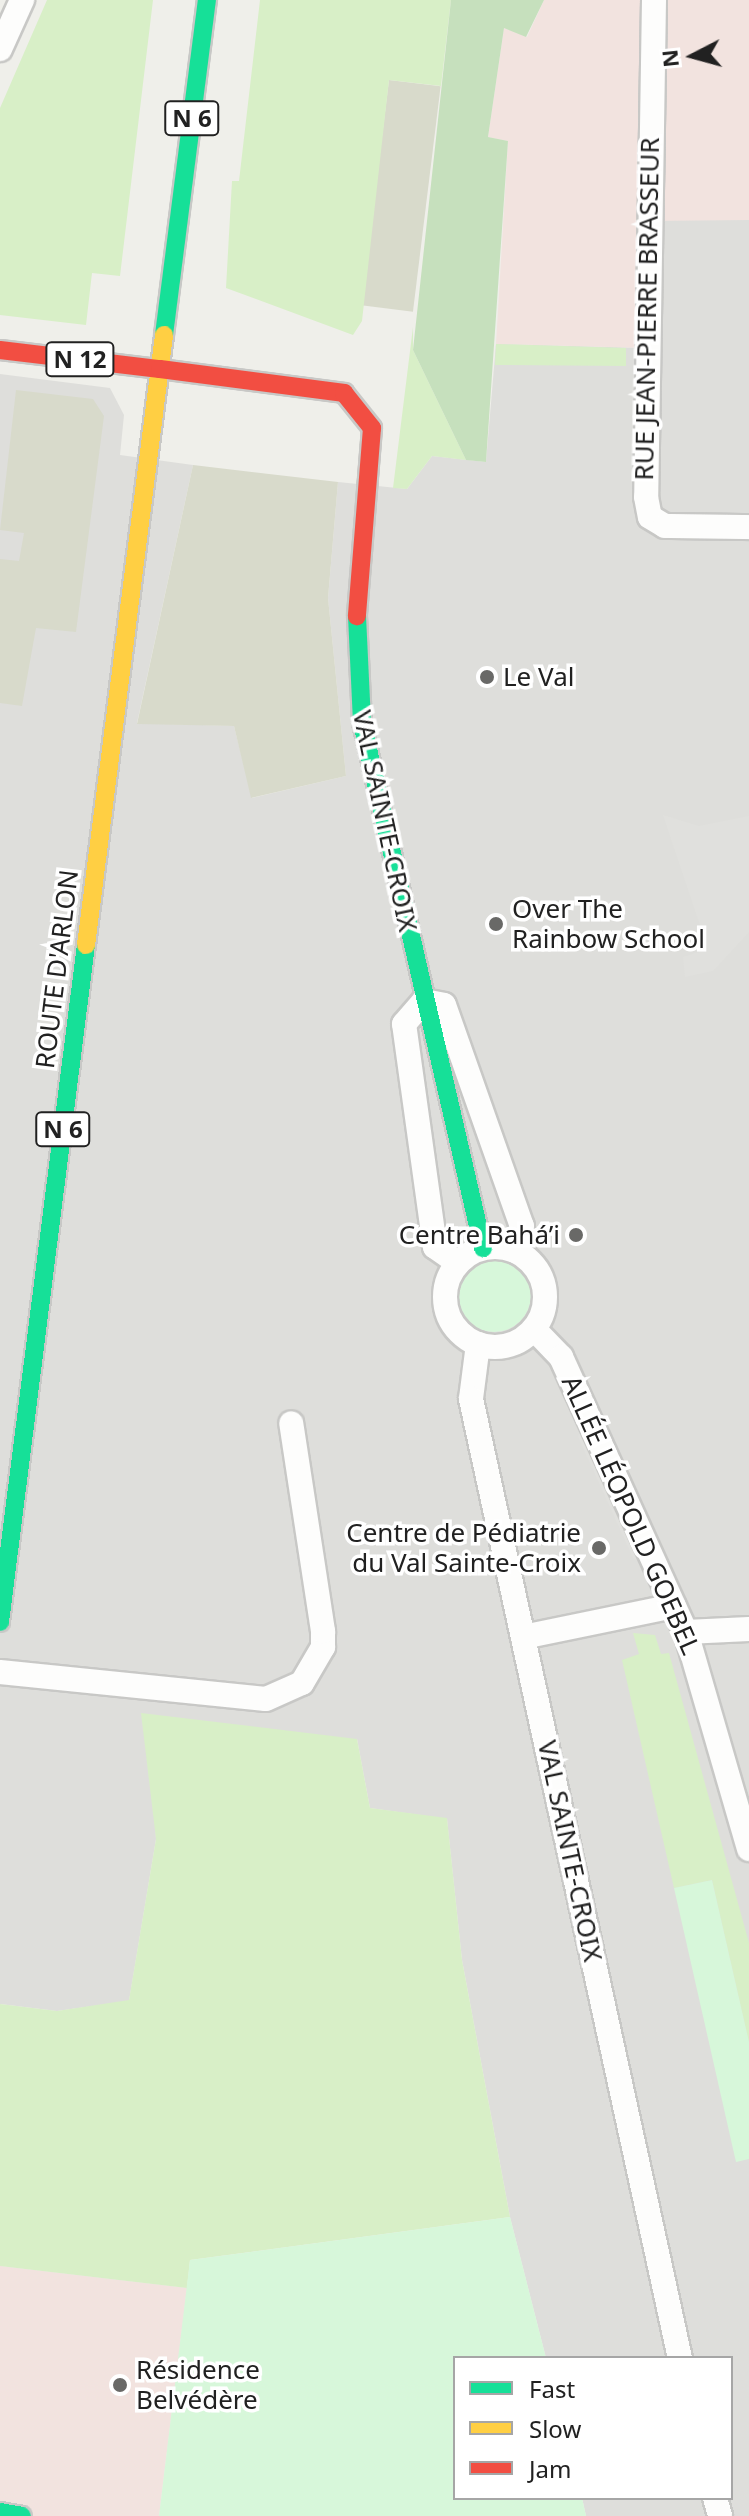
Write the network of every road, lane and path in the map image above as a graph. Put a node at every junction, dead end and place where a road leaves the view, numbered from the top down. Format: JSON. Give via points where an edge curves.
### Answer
{"nodes":[{"id":1,"x":22,"y":0,"type":"edge"},
{"id":2,"x":207,"y":0,"type":"edge"},
{"id":3,"x":654,"y":0,"type":"edge"},
{"id":4,"x":0,"y":49,"type":"edge"},
{"id":5,"x":0,"y":350,"type":"edge"},
{"id":6,"x":160,"y":369,"type":"junction"},
{"id":7,"x":749,"y":527,"type":"edge"},
{"id":8,"x":424,"y":1001,"type":"junction"},
{"id":9,"x":483,"y":1248,"type":"junction"},
{"id":10,"x":515,"y":1251,"type":"junction"},
{"id":11,"x":458,"y":1263,"type":"junction"},
{"id":12,"x":534,"y":1329,"type":"junction"},
{"id":13,"x":478,"y":1344,"type":"junction"},
{"id":14,"x":291,"y":1423,"type":"dead end"},
{"id":15,"x":674,"y":1606,"type":"junction"},
{"id":16,"x":0,"y":1622,"type":"edge"},
{"id":17,"x":749,"y":1629,"type":"edge"},
{"id":18,"x":686,"y":1632,"type":"junction"},
{"id":19,"x":523,"y":1637,"type":"junction"},
{"id":20,"x":0,"y":1672,"type":"edge"},
{"id":21,"x":749,"y":1849,"type":"edge"},
{"id":22,"x":680,"y":2356,"type":"edge"},
{"id":23,"x":0,"y":2512,"type":"edge"},
{"id":24,"x":22,"y":2516,"type":"edge"}],
"edges":[{"from":1,"to":4,"type":"street"},
{"from":2,"to":6,"type":"main road","number":"N 6"},
{"from":3,"to":7,"type":"street","name":"RUE JEAN-PIERRE BRASSEUR","via":[[646,497],[650,517],[665,526]]},
{"from":5,"to":6,"type":"main road","number":"N 12"},
{"from":6,"to":8,"type":"main road","name":"VAL SAINTE-CROIX","via":[[344,393],[368,418],[375,450],[356,623],[362,723]]},
{"from":6,"to":16,"type":"main road","name":"ROUTE D'ARLON","number":"N 6"},
{"from":8,"to":9,"type":"main road","name":"VAL SAINTE-CROIX"},
{"from":8,"to":10,"type":"street","via":[[444,1005],[522,1226]]},
{"from":8,"to":11,"type":"street","via":[[404,1024],[435,1247]]},
{"from":9,"to":10,"type":"street"},
{"from":9,"to":11,"type":"street"},
{"from":10,"to":12,"type":"street","via":[[530,1261],[545,1294]]},
{"from":11,"to":13,"type":"street","via":[[445,1299],[461,1334]]},
{"from":12,"to":13,"type":"street","via":[[508,1345]]},
{"from":12,"to":15,"type":"street","name":"ALLÉE LÉOPOLD GOEBEL","via":[[561,1357]]},
{"from":13,"to":19,"type":"street","name":"VAL SAINTE-CROIX","via":[[468,1382]]},
{"from":14,"to":20,"type":"street","via":[[323,1631],[323,1647],[302,1683],[266,1699]]},
{"from":15,"to":18,"type":"street","name":"ALLÉE LÉOPOLD GOEBEL"},
{"from":15,"to":19,"type":"street"},
{"from":17,"to":18,"type":"street"},
{"from":18,"to":21,"type":"street","name":"ALLÉE LÉOPOLD GOEBEL"},
{"from":19,"to":22,"type":"street","name":"VAL SAINTE-CROIX"},
{"from":23,"to":24,"type":"main road"}]}
